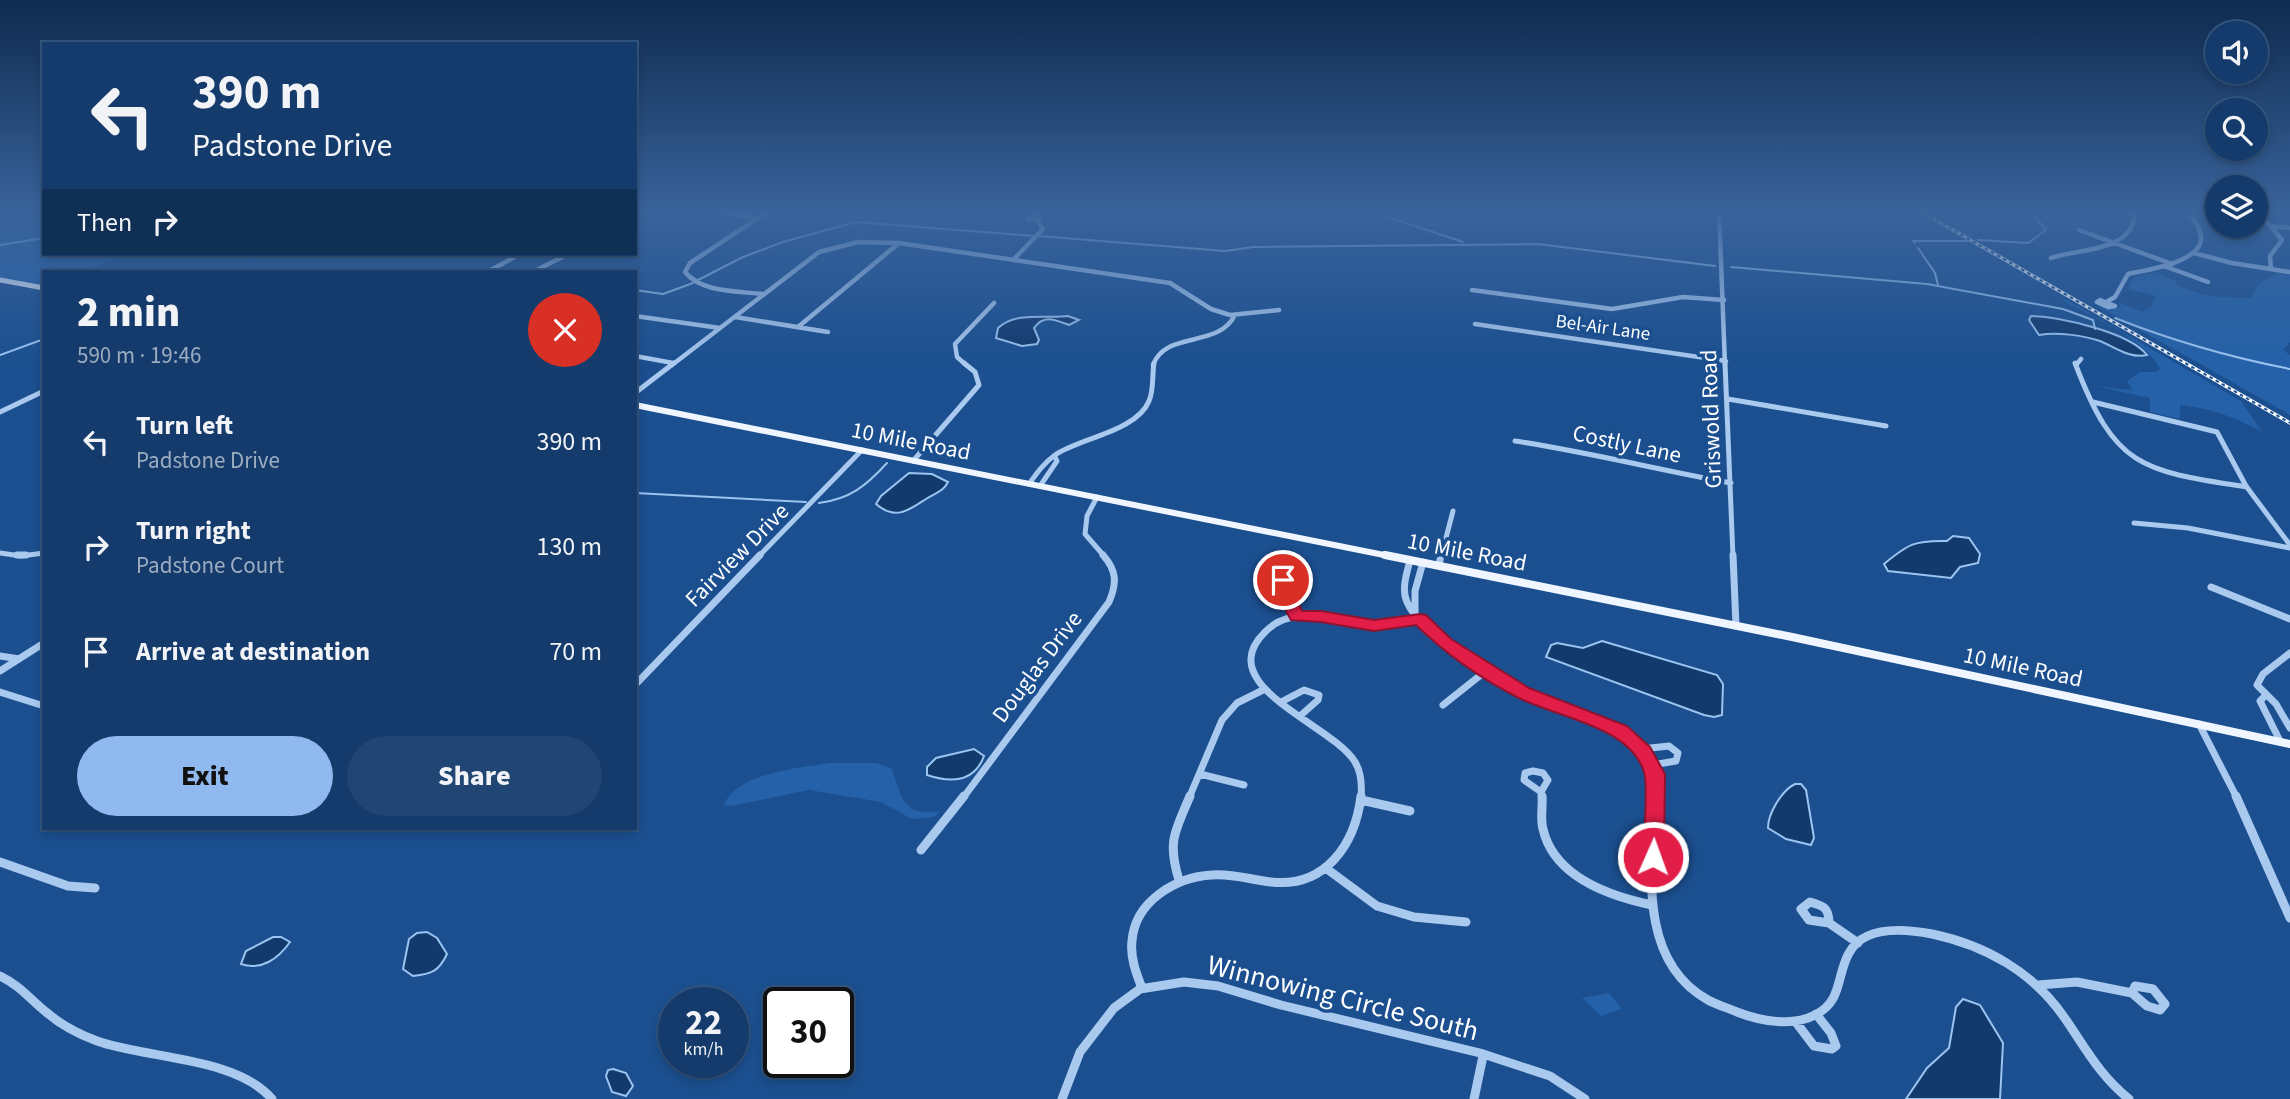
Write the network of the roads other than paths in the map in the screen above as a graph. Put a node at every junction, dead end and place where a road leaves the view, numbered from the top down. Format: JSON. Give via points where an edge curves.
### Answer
{"nodes":[{"id":1,"x":507,"y":261,"type":"edge"},
{"id":2,"x":554,"y":261,"type":"edge"},
{"id":3,"x":693,"y":261,"type":"edge"},
{"id":4,"x":807,"y":261,"type":"edge"},
{"id":5,"x":877,"y":261,"type":"edge"},
{"id":6,"x":1021,"y":261,"type":"edge"},
{"id":7,"x":1722,"y":261,"type":"edge"},
{"id":8,"x":2164,"y":261,"type":"edge"},
{"id":9,"x":2177,"y":261,"type":"edge"},
{"id":10,"x":2225,"y":261,"type":"edge"},
{"id":11,"x":2269,"y":261,"type":"edge"},
{"id":12,"x":2172,"y":264,"type":"junction"},
{"id":13,"x":2165,"y":266,"type":"junction"},
{"id":14,"x":2271,"y":269,"type":"junction"},
{"id":15,"x":491,"y":270,"type":"edge"},
{"id":16,"x":537,"y":270,"type":"edge"},
{"id":17,"x":2290,"y":272,"type":"edge"},
{"id":18,"x":0,"y":279,"type":"edge"},
{"id":19,"x":2208,"y":282,"type":"dead end"},
{"id":20,"x":42,"y":288,"type":"edge"},
{"id":21,"x":1472,"y":290,"type":"dead end"},
{"id":22,"x":764,"y":294,"type":"junction"},
{"id":23,"x":1724,"y":300,"type":"junction"},
{"id":24,"x":2108,"y":301,"type":"dead end"},
{"id":25,"x":994,"y":303,"type":"dead end"},
{"id":26,"x":1279,"y":310,"type":"dead end"},
{"id":27,"x":1236,"y":315,"type":"junction"},
{"id":28,"x":637,"y":316,"type":"edge"},
{"id":29,"x":735,"y":317,"type":"junction"},
{"id":30,"x":1475,"y":324,"type":"dead end"},
{"id":31,"x":798,"y":327,"type":"junction"},
{"id":32,"x":720,"y":328,"type":"junction"},
{"id":33,"x":828,"y":332,"type":"dead end"},
{"id":34,"x":637,"y":356,"type":"edge"},
{"id":35,"x":2081,"y":359,"type":"dead end"},
{"id":36,"x":1726,"y":361,"type":"junction"},
{"id":37,"x":673,"y":363,"type":"junction"},
{"id":38,"x":649,"y":382,"type":"junction"},
{"id":39,"x":637,"y":386,"type":"edge"},
{"id":40,"x":637,"y":391,"type":"edge"},
{"id":41,"x":42,"y":392,"type":"edge"},
{"id":42,"x":1728,"y":399,"type":"junction"},
{"id":43,"x":2093,"y":402,"type":"junction"},
{"id":44,"x":637,"y":405,"type":"edge"},
{"id":45,"x":0,"y":412,"type":"edge"},
{"id":46,"x":1886,"y":426,"type":"dead end"},
{"id":47,"x":1515,"y":441,"type":"dead end"},
{"id":48,"x":862,"y":450,"type":"junction"},
{"id":49,"x":1055,"y":457,"type":"junction"},
{"id":50,"x":913,"y":461,"type":"junction"},
{"id":51,"x":1731,"y":482,"type":"junction"},
{"id":52,"x":1029,"y":484,"type":"junction"},
{"id":53,"x":1040,"y":486,"type":"junction"},
{"id":54,"x":2247,"y":487,"type":"junction"},
{"id":55,"x":1097,"y":497,"type":"junction"},
{"id":56,"x":1453,"y":511,"type":"dead end"},
{"id":57,"x":2134,"y":523,"type":"dead end"},
{"id":58,"x":2290,"y":546,"type":"edge"},
{"id":59,"x":0,"y":553,"type":"edge"},
{"id":60,"x":42,"y":553,"type":"edge"},
{"id":61,"x":1410,"y":560,"type":"junction"},
{"id":62,"x":1423,"y":562,"type":"junction"},
{"id":63,"x":1439,"y":565,"type":"junction"},
{"id":64,"x":2211,"y":587,"type":"dead end"},
{"id":65,"x":1290,"y":589,"type":"dead end"},
{"id":66,"x":1297,"y":616,"type":"junction"},
{"id":67,"x":1417,"y":616,"type":"junction"},
{"id":68,"x":2290,"y":620,"type":"edge"},
{"id":69,"x":1736,"y":626,"type":"junction"},
{"id":70,"x":42,"y":644,"type":"edge"},
{"id":71,"x":2290,"y":653,"type":"edge"},
{"id":72,"x":0,"y":656,"type":"edge"},
{"id":73,"x":19,"y":659,"type":"junction"},
{"id":74,"x":1487,"y":670,"type":"junction"},
{"id":75,"x":0,"y":671,"type":"edge"},
{"id":76,"x":637,"y":683,"type":"edge"},
{"id":77,"x":1263,"y":690,"type":"junction"},
{"id":78,"x":0,"y":692,"type":"edge"},
{"id":79,"x":2265,"y":695,"type":"junction"},
{"id":80,"x":1281,"y":702,"type":"junction"},
{"id":81,"x":42,"y":705,"type":"edge"},
{"id":82,"x":1443,"y":705,"type":"dead end"},
{"id":83,"x":1300,"y":716,"type":"junction"},
{"id":84,"x":2199,"y":724,"type":"junction"},
{"id":85,"x":2290,"y":729,"type":"edge"},
{"id":86,"x":2280,"y":741,"type":"junction"},
{"id":87,"x":2290,"y":744,"type":"edge"},
{"id":88,"x":1641,"y":749,"type":"junction"},
{"id":89,"x":1652,"y":765,"type":"junction"},
{"id":90,"x":1200,"y":774,"type":"junction"},
{"id":91,"x":1244,"y":785,"type":"dead end"},
{"id":92,"x":1541,"y":792,"type":"dead end"},
{"id":93,"x":1361,"y":800,"type":"junction"},
{"id":94,"x":1410,"y":811,"type":"dead end"},
{"id":95,"x":921,"y":850,"type":"dead end"},
{"id":96,"x":0,"y":862,"type":"edge"},
{"id":97,"x":1327,"y":869,"type":"junction"},
{"id":98,"x":1179,"y":880,"type":"junction"},
{"id":99,"x":95,"y":888,"type":"dead end"},
{"id":100,"x":1652,"y":905,"type":"junction"},
{"id":101,"x":2290,"y":919,"type":"edge"},
{"id":102,"x":1466,"y":922,"type":"dead end"},
{"id":103,"x":1829,"y":923,"type":"dead end"},
{"id":104,"x":1858,"y":943,"type":"junction"},
{"id":105,"x":0,"y":976,"type":"edge"},
{"id":106,"x":2038,"y":985,"type":"junction"},
{"id":107,"x":1142,"y":988,"type":"junction"},
{"id":108,"x":2132,"y":993,"type":"dead end"},
{"id":109,"x":1816,"y":1014,"type":"junction"},
{"id":110,"x":1795,"y":1021,"type":"junction"},
{"id":111,"x":1483,"y":1055,"type":"junction"},
{"id":112,"x":272,"y":1099,"type":"edge"},
{"id":113,"x":1062,"y":1099,"type":"edge"},
{"id":114,"x":1475,"y":1099,"type":"edge"},
{"id":115,"x":1585,"y":1099,"type":"edge"},
{"id":116,"x":2129,"y":1099,"type":"edge"}],
"edges":[{"from":1,"to":15,"type":"street"},
{"from":2,"to":16,"type":"street"},
{"from":3,"to":22,"type":"street","via":[[685,272],[699,285]]},
{"from":4,"to":22,"type":"street"},
{"from":5,"to":31,"type":"street"},
{"from":6,"to":27,"type":"street","via":[[1170,284],[1211,309]]},
{"from":7,"to":23,"type":"street","name":"Griswold Road"},
{"from":8,"to":12,"type":"street"},
{"from":9,"to":12,"type":"street"},
{"from":10,"to":14,"type":"street"},
{"from":11,"to":14,"type":"street"},
{"from":12,"to":13,"type":"street"},
{"from":13,"to":19,"type":"street"},
{"from":13,"to":24,"type":"street","via":[[2128,274]]},
{"from":14,"to":17,"type":"street"},
{"from":18,"to":20,"type":"main road"},
{"from":21,"to":23,"type":"street","via":[[1604,309],[1683,297]]},
{"from":22,"to":29,"type":"street"},
{"from":23,"to":36,"type":"street","name":"Griswold Road"},
{"from":25,"to":50,"type":"street","via":[[955,344],[957,357],[975,372],[979,385]]},
{"from":26,"to":27,"type":"street"},
{"from":27,"to":49,"type":"street","via":[[1221,333],[1161,352],[1154,360],[1152,396],[1130,422]]},
{"from":28,"to":32,"type":"street"},
{"from":29,"to":31,"type":"street"},
{"from":29,"to":32,"type":"street"},
{"from":30,"to":36,"type":"street","name":"Bel-Air Lane"},
{"from":31,"to":33,"type":"street"},
{"from":32,"to":37,"type":"street"},
{"from":34,"to":37,"type":"street"},
{"from":35,"to":43,"type":"street","via":[[2075,363]]},
{"from":36,"to":42,"type":"street","name":"Griswold Road"},
{"from":37,"to":38,"type":"street"},
{"from":38,"to":39,"type":"street"},
{"from":38,"to":40,"type":"street"},
{"from":41,"to":45,"type":"street"},
{"from":42,"to":46,"type":"street"},
{"from":42,"to":51,"type":"street","name":"Griswold Road"},
{"from":43,"to":54,"type":"street","via":[[2112,439],[2130,456],[2179,475]]},
{"from":43,"to":54,"type":"street","via":[[2217,432]]},
{"from":44,"to":48,"type":"main road","name":"10 Mile Road"},
{"from":47,"to":51,"type":"street","name":"Costly Lane"},
{"from":48,"to":50,"type":"main road","name":"10 Mile Road"},
{"from":48,"to":76,"type":"street","name":"Fairview Drive"},
{"from":49,"to":52,"type":"street","via":[[1046,461]]},
{"from":49,"to":53,"type":"street","via":[[1057,461]]},
{"from":50,"to":52,"type":"main road","name":"10 Mile Road"},
{"from":51,"to":69,"type":"street","name":"Griswold Road"},
{"from":52,"to":53,"type":"main road","name":"10 Mile Road"},
{"from":53,"to":55,"type":"main road","name":"10 Mile Road"},
{"from":54,"to":58,"type":"street"},
{"from":55,"to":61,"type":"main road","name":"10 Mile Road"},
{"from":55,"to":95,"type":"street","name":"Douglas Drive","via":[[1087,516],[1085,534],[1113,566],[1116,576],[1109,602]]},
{"from":56,"to":63,"type":"street"},
{"from":57,"to":58,"type":"street"},
{"from":59,"to":60,"type":"street"},
{"from":61,"to":62,"type":"main road","name":"10 Mile Road"},
{"from":61,"to":67,"type":"street","via":[[1404,587],[1406,601]]},
{"from":62,"to":63,"type":"main road","name":"10 Mile Road"},
{"from":62,"to":67,"type":"street","via":[[1416,584]]},
{"from":63,"to":69,"type":"main road","name":"10 Mile Road"},
{"from":64,"to":68,"type":"street"},
{"from":65,"to":66,"type":"street","via":[[1288,600]]},
{"from":66,"to":67,"type":"street","via":[[1374,625]]},
{"from":66,"to":77,"type":"street","via":[[1275,623],[1253,645],[1254,677]]},
{"from":67,"to":74,"type":"street","via":[[1445,643]]},
{"from":69,"to":84,"type":"main road","name":"10 Mile Road"},
{"from":70,"to":73,"type":"street"},
{"from":71,"to":79,"type":"street","via":[[2258,680]]},
{"from":72,"to":73,"type":"street"},
{"from":73,"to":75,"type":"street"},
{"from":74,"to":82,"type":"street"},
{"from":74,"to":88,"type":"street","via":[[1537,700],[1608,724]]},
{"from":77,"to":80,"type":"street"},
{"from":77,"to":90,"type":"street","via":[[1237,704],[1222,720]]},
{"from":78,"to":81,"type":"street"},
{"from":79,"to":85,"type":"street","via":[[2276,704]]},
{"from":79,"to":86,"type":"street","via":[[2260,701]]},
{"from":80,"to":83,"type":"street"},
{"from":80,"to":83,"type":"street","via":[[1299,690],[1315,691],[1318,700]]},
{"from":83,"to":93,"type":"street","via":[[1338,743],[1356,763]]},
{"from":84,"to":86,"type":"main road","name":"10 Mile Road"},
{"from":84,"to":101,"type":"street"},
{"from":86,"to":87,"type":"main road","name":"10 Mile Road"},
{"from":88,"to":89,"type":"street"},
{"from":88,"to":89,"type":"street","via":[[1662,745],[1678,753],[1676,761]]},
{"from":89,"to":100,"type":"street","via":[[1656,786]]},
{"from":90,"to":91,"type":"street"},
{"from":90,"to":98,"type":"street","via":[[1174,835],[1171,854]]},
{"from":92,"to":100,"type":"street","via":[[1542,828],[1562,864],[1606,893]]},
{"from":93,"to":94,"type":"street"},
{"from":93,"to":97,"type":"street","via":[[1347,845]]},
{"from":96,"to":99,"type":"street","via":[[68,886]]},
{"from":97,"to":98,"type":"street","via":[[1296,882],[1271,883],[1228,875]]},
{"from":97,"to":102,"type":"street","via":[[1377,906]]},
{"from":98,"to":107,"type":"street","via":[[1149,903],[1136,921],[1130,942]]},
{"from":100,"to":110,"type":"street","via":[[1662,953],[1683,980],[1710,1000],[1739,1013],[1763,1020]]},
{"from":103,"to":104,"type":"street"},
{"from":104,"to":106,"type":"street","via":[[1889,930],[1944,937],[2000,958]]},
{"from":104,"to":109,"type":"street","via":[[1844,965],[1840,990]]},
{"from":105,"to":112,"type":"street","via":[[16,983],[53,1019],[81,1034],[113,1047],[226,1073],[266,1090]]},
{"from":106,"to":108,"type":"street","via":[[2073,980]]},
{"from":106,"to":116,"type":"street","via":[[2065,1019],[2086,1058]]},
{"from":107,"to":111,"type":"street","name":"Winnowing Circle South","via":[[1208,984]]},
{"from":107,"to":113,"type":"street","name":"Winnowing Circle South","via":[[1096,1026]]},
{"from":109,"to":110,"type":"street"},
{"from":109,"to":110,"type":"street","via":[[1835,1039],[1832,1049],[1819,1049],[1809,1042]]},
{"from":111,"to":114,"type":"street"},
{"from":111,"to":115,"type":"street","name":"Winnowing Circle South","via":[[1546,1074]]}]}
